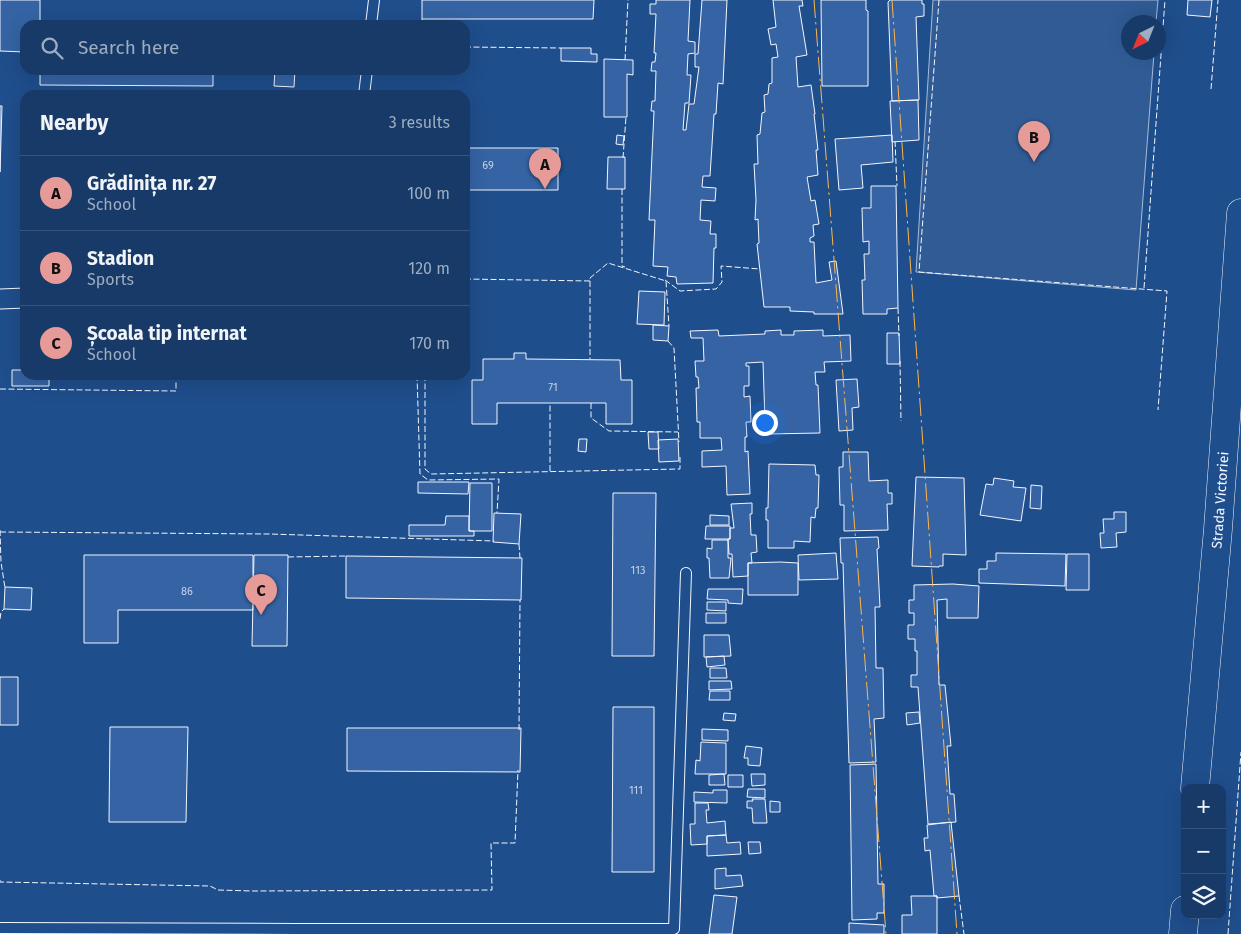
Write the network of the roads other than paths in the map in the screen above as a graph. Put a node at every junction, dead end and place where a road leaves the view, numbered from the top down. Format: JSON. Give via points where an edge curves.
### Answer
{"nodes":[{"id":1,"x":374,"y":0,"type":"edge"},
{"id":2,"x":372,"y":20,"type":"edge"},
{"id":3,"x":366,"y":75,"type":"edge"},
{"id":4,"x":364,"y":90,"type":"edge"},
{"id":5,"x":1241,"y":213,"type":"edge"},
{"id":6,"x":20,"y":298,"type":"edge"},
{"id":7,"x":0,"y":299,"type":"edge"},
{"id":8,"x":686,"y":573,"type":"dead end"},
{"id":9,"x":1195,"y":784,"type":"edge"},
{"id":10,"x":1184,"y":919,"type":"edge"},
{"id":11,"x":0,"y":928,"type":"edge"},
{"id":12,"x":674,"y":931,"type":"edge"},
{"id":13,"x":297,"y":932,"type":"edge"},
{"id":14,"x":1183,"y":934,"type":"edge"}],
"edges":[{"from":1,"to":2,"type":"lane"},
{"from":3,"to":4,"type":"lane"},
{"from":5,"to":9,"type":"street","name":"Strada Victoriei"},
{"from":6,"to":7,"type":"street"},
{"from":8,"to":12,"type":"lane"},
{"from":10,"to":14,"type":"street"},
{"from":11,"to":13,"type":"lane"},
{"from":12,"to":13,"type":"lane"}]}
